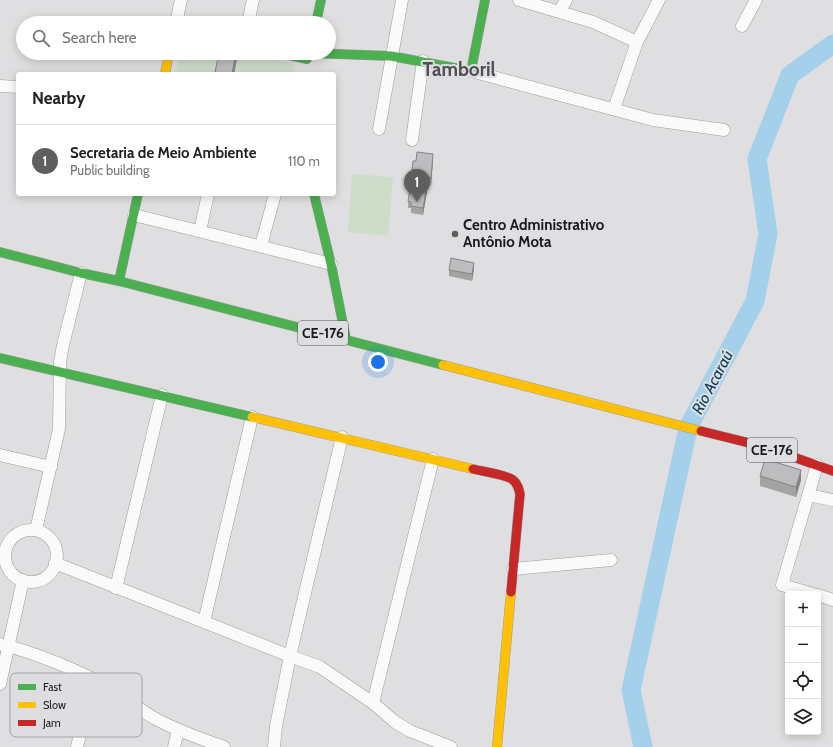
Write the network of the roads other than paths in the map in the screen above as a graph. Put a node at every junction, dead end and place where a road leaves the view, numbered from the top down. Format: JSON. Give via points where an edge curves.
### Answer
{"nodes":[{"id":1,"x":181,"y":0,"type":"edge"},
{"id":2,"x":253,"y":0,"type":"edge"},
{"id":3,"x":320,"y":0,"type":"edge"},
{"id":4,"x":402,"y":0,"type":"edge"},
{"id":5,"x":486,"y":0,"type":"edge"},
{"id":6,"x":519,"y":0,"type":"edge"},
{"id":7,"x":566,"y":0,"type":"edge"},
{"id":8,"x":659,"y":0,"type":"edge"},
{"id":9,"x":751,"y":2,"type":"edge"},
{"id":10,"x":560,"y":11,"type":"junction"},
{"id":11,"x":178,"y":16,"type":"edge"},
{"id":12,"x":250,"y":16,"type":"edge"},
{"id":13,"x":317,"y":16,"type":"edge"},
{"id":14,"x":742,"y":26,"type":"dead end"},
{"id":15,"x":637,"y":42,"type":"junction"},
{"id":16,"x":391,"y":56,"type":"junction"},
{"id":17,"x":336,"y":57,"type":"edge"},
{"id":18,"x":168,"y":60,"type":"edge"},
{"id":19,"x":423,"y":61,"type":"junction"},
{"id":20,"x":472,"y":70,"type":"junction"},
{"id":21,"x":165,"y":72,"type":"edge"},
{"id":22,"x":0,"y":86,"type":"edge"},
{"id":23,"x":16,"y":87,"type":"edge"},
{"id":24,"x":614,"y":109,"type":"junction"},
{"id":25,"x":379,"y":129,"type":"dead end"},
{"id":26,"x":724,"y":130,"type":"dead end"},
{"id":27,"x":412,"y":140,"type":"dead end"},
{"id":28,"x":138,"y":196,"type":"edge"},
{"id":29,"x":208,"y":196,"type":"edge"},
{"id":30,"x":274,"y":196,"type":"edge"},
{"id":31,"x":314,"y":196,"type":"edge"},
{"id":32,"x":134,"y":215,"type":"junction"},
{"id":33,"x":200,"y":231,"type":"junction"},
{"id":34,"x":261,"y":246,"type":"junction"},
{"id":35,"x":0,"y":252,"type":"edge"},
{"id":36,"x":331,"y":264,"type":"junction"},
{"id":37,"x":81,"y":273,"type":"junction"},
{"id":38,"x":119,"y":281,"type":"junction"},
{"id":39,"x":346,"y":339,"type":"junction"},
{"id":40,"x":0,"y":358,"type":"edge"},
{"id":41,"x":60,"y":372,"type":"junction"},
{"id":42,"x":162,"y":395,"type":"junction"},
{"id":43,"x":252,"y":417,"type":"junction"},
{"id":44,"x":342,"y":437,"type":"junction"},
{"id":45,"x":0,"y":455,"type":"edge"},
{"id":46,"x":433,"y":459,"type":"junction"},
{"id":47,"x":817,"y":465,"type":"junction"},
{"id":48,"x":51,"y":467,"type":"junction"},
{"id":49,"x":833,"y":471,"type":"edge"},
{"id":50,"x":808,"y":495,"type":"junction"},
{"id":51,"x":833,"y":500,"type":"edge"},
{"id":52,"x":36,"y":530,"type":"junction"},
{"id":53,"x":3,"y":551,"type":"edge"},
{"id":54,"x":611,"y":560,"type":"dead end"},
{"id":55,"x":55,"y":563,"type":"junction"},
{"id":56,"x":513,"y":569,"type":"junction"},
{"id":57,"x":23,"y":580,"type":"junction"},
{"id":58,"x":116,"y":588,"type":"junction"},
{"id":59,"x":803,"y":591,"type":"edge"},
{"id":60,"x":821,"y":596,"type":"edge"},
{"id":61,"x":833,"y":600,"type":"edge"},
{"id":62,"x":204,"y":622,"type":"junction"},
{"id":63,"x":5,"y":645,"type":"edge"},
{"id":64,"x":290,"y":656,"type":"junction"},
{"id":65,"x":78,"y":673,"type":"edge"},
{"id":66,"x":0,"y":684,"type":"edge"},
{"id":67,"x":373,"y":703,"type":"junction"},
{"id":68,"x":142,"y":709,"type":"edge"},
{"id":69,"x":178,"y":730,"type":"junction"},
{"id":70,"x":80,"y":737,"type":"edge"},
{"id":71,"x":77,"y":747,"type":"edge"},
{"id":72,"x":174,"y":747,"type":"edge"},
{"id":73,"x":224,"y":747,"type":"edge"},
{"id":74,"x":274,"y":747,"type":"edge"},
{"id":75,"x":450,"y":747,"type":"edge"},
{"id":76,"x":497,"y":747,"type":"edge"}],
"edges":[{"from":1,"to":11,"type":"street"},
{"from":2,"to":12,"type":"street"},
{"from":3,"to":13,"type":"street"},
{"from":4,"to":16,"type":"street"},
{"from":5,"to":20,"type":"street"},
{"from":6,"to":10,"type":"street"},
{"from":7,"to":10,"type":"street"},
{"from":8,"to":15,"type":"street"},
{"from":9,"to":14,"type":"street"},
{"from":10,"to":15,"type":"street","via":[[594,22]]},
{"from":15,"to":24,"type":"street"},
{"from":16,"to":17,"type":"street"},
{"from":16,"to":19,"type":"street"},
{"from":16,"to":25,"type":"street"},
{"from":18,"to":21,"type":"street"},
{"from":19,"to":20,"type":"street"},
{"from":19,"to":27,"type":"street"},
{"from":20,"to":24,"type":"street"},
{"from":22,"to":23,"type":"street"},
{"from":24,"to":26,"type":"street","via":[[653,120]]},
{"from":28,"to":32,"type":"street"},
{"from":29,"to":33,"type":"street"},
{"from":30,"to":34,"type":"street"},
{"from":31,"to":36,"type":"street"},
{"from":32,"to":33,"type":"street"},
{"from":32,"to":38,"type":"street"},
{"from":33,"to":34,"type":"street"},
{"from":34,"to":36,"type":"street"},
{"from":35,"to":37,"type":"street","number":"CE-176"},
{"from":36,"to":39,"type":"street"},
{"from":37,"to":38,"type":"street","number":"CE-176"},
{"from":37,"to":41,"type":"street","via":[[63,345]]},
{"from":38,"to":39,"type":"street","number":"CE-176"},
{"from":39,"to":47,"type":"street","number":"CE-176","via":[[765,447]]},
{"from":40,"to":41,"type":"street"},
{"from":41,"to":42,"type":"street"},
{"from":41,"to":48,"type":"street","via":[[59,429]]},
{"from":42,"to":43,"type":"street"},
{"from":42,"to":58,"type":"street"},
{"from":43,"to":44,"type":"street"},
{"from":43,"to":62,"type":"street"},
{"from":44,"to":46,"type":"street"},
{"from":44,"to":64,"type":"street"},
{"from":45,"to":48,"type":"street"},
{"from":46,"to":56,"type":"street","via":[[511,478],[517,483],[520,494]]},
{"from":46,"to":67,"type":"street"},
{"from":47,"to":49,"type":"street","number":"CE-176"},
{"from":47,"to":50,"type":"street"},
{"from":48,"to":52,"type":"street"},
{"from":50,"to":51,"type":"street"},
{"from":50,"to":59,"type":"street","via":[[782,585]]},
{"from":52,"to":53,"type":"street","via":[[20,532]]},
{"from":52,"to":55,"type":"street","via":[[44,533],[55,546]]},
{"from":53,"to":57,"type":"street","via":[[11,572]]},
{"from":54,"to":56,"type":"street"},
{"from":55,"to":57,"type":"street","via":[[52,570],[39,580]]},
{"from":55,"to":58,"type":"street"},
{"from":56,"to":76,"type":"street"},
{"from":57,"to":63,"type":"street"},
{"from":58,"to":62,"type":"street"},
{"from":60,"to":61,"type":"street"},
{"from":62,"to":64,"type":"street"},
{"from":63,"to":65,"type":"street"},
{"from":63,"to":66,"type":"street"},
{"from":64,"to":67,"type":"street","via":[[320,667]]},
{"from":64,"to":74,"type":"street"},
{"from":67,"to":75,"type":"street","via":[[410,732]]},
{"from":68,"to":69,"type":"street"},
{"from":69,"to":72,"type":"street"},
{"from":69,"to":73,"type":"street"},
{"from":70,"to":71,"type":"street"}]}
